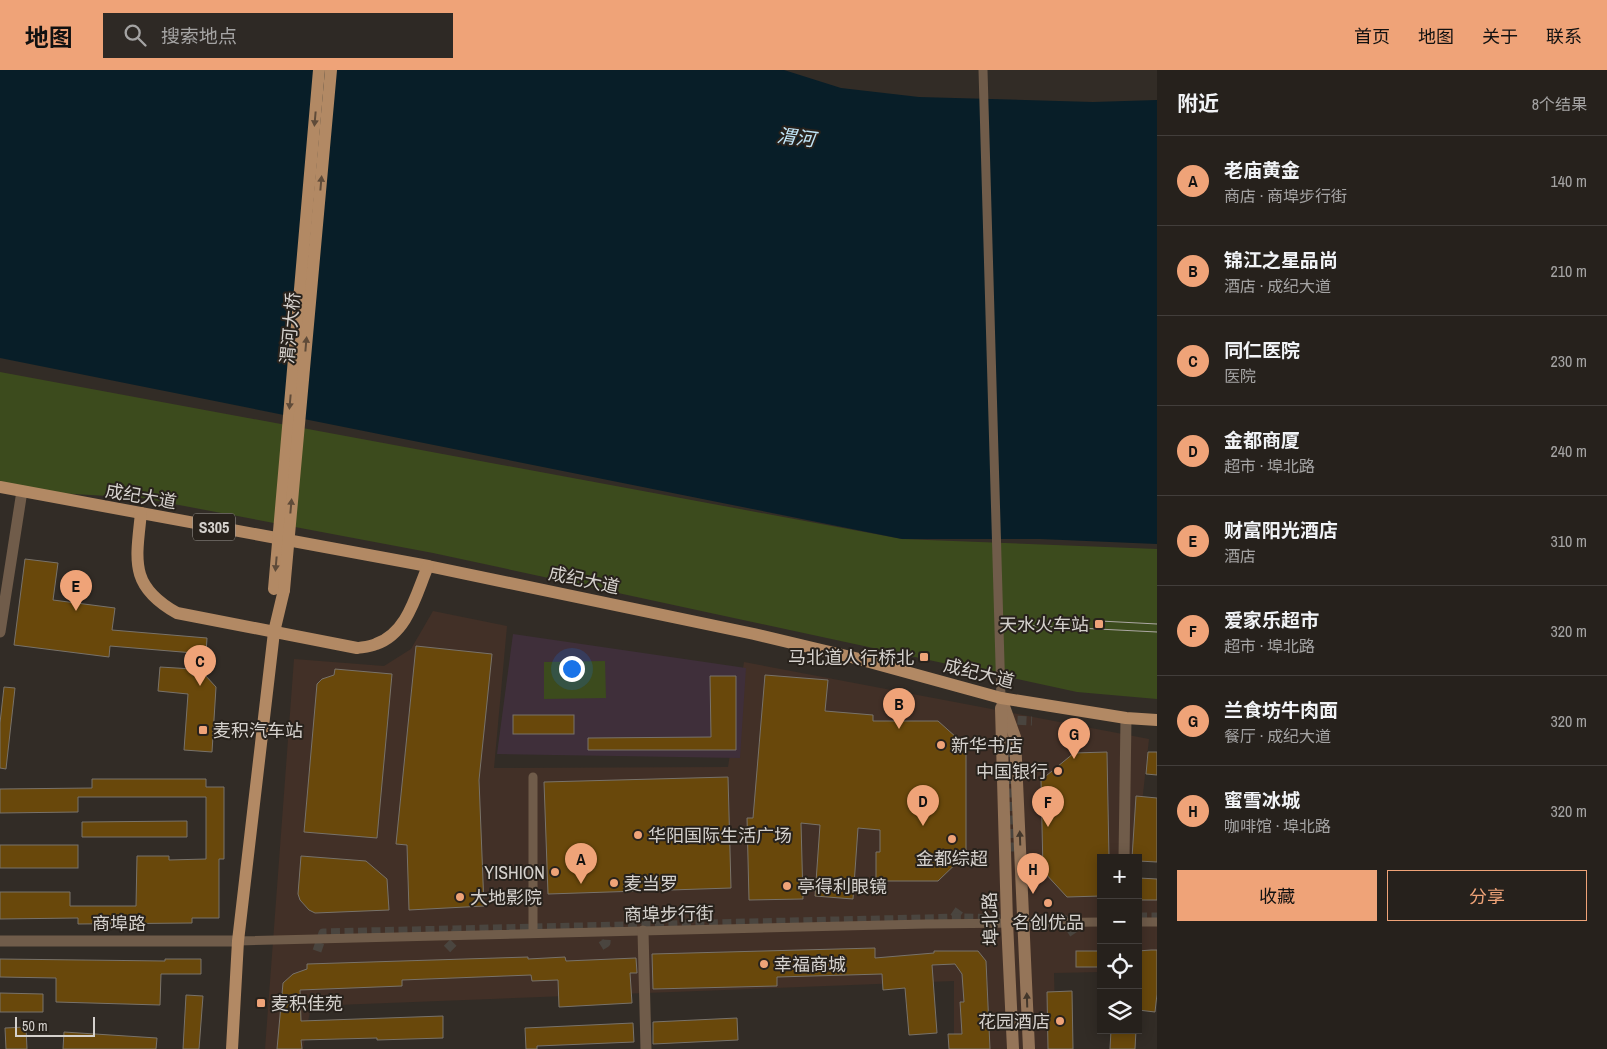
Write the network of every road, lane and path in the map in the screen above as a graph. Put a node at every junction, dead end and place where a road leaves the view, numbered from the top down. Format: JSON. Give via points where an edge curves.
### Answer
{"nodes":[{"id":1,"x":319,"y":70,"type":"edge"},
{"id":2,"x":331,"y":70,"type":"edge"},
{"id":3,"x":984,"y":70,"type":"edge"},
{"id":4,"x":0,"y":487,"type":"edge"},
{"id":5,"x":22,"y":491,"type":"junction"},
{"id":6,"x":141,"y":513,"type":"junction"},
{"id":7,"x":428,"y":566,"type":"junction"},
{"id":8,"x":279,"y":589,"type":"junction"},
{"id":9,"x":0,"y":632,"type":"edge"},
{"id":10,"x":274,"y":632,"type":"junction"},
{"id":11,"x":1001,"y":698,"type":"junction"},
{"id":12,"x":1126,"y":718,"type":"junction"},
{"id":13,"x":1157,"y":720,"type":"edge"},
{"id":14,"x":534,"y":777,"type":"dead end"},
{"id":15,"x":1124,"y":854,"type":"edge"},
{"id":16,"x":1007,"y":922,"type":"junction"},
{"id":17,"x":1023,"y":922,"type":"junction"},
{"id":18,"x":1097,"y":922,"type":"edge"},
{"id":19,"x":1142,"y":922,"type":"edge"},
{"id":20,"x":1157,"y":922,"type":"edge"},
{"id":21,"x":643,"y":931,"type":"junction"},
{"id":22,"x":533,"y":934,"type":"junction"},
{"id":23,"x":0,"y":941,"type":"edge"},
{"id":24,"x":238,"y":941,"type":"junction"},
{"id":25,"x":232,"y":1049,"type":"edge"},
{"id":26,"x":646,"y":1049,"type":"edge"},
{"id":27,"x":1012,"y":1049,"type":"edge"},
{"id":28,"x":1029,"y":1049,"type":"edge"}],
"edges":[{"from":1,"to":8,"type":"main road","name":"渭河大桥","one_way":true,"bridge":true},
{"from":8,"to":2,"type":"main road","name":"渭河大桥","one_way":true,"bridge":true},
{"from":3,"to":11,"type":"street"},
{"from":4,"to":5,"type":"main road","name":"成纪大道","number":"S305"},
{"from":5,"to":6,"type":"main road","name":"成纪大道","number":"S305"},
{"from":5,"to":9,"type":"street"},
{"from":6,"to":7,"type":"main road","name":"成纪大道","number":"S305"},
{"from":6,"to":10,"type":"main road","via":[[136,558],[148,591],[161,604],[177,613]]},
{"from":7,"to":10,"type":"main road","via":[[405,620],[393,635],[376,644],[357,648]]},
{"from":7,"to":11,"type":"main road","name":"成纪大道","via":[[754,634]]},
{"from":8,"to":10,"type":"main road"},
{"from":10,"to":24,"type":"main road"},
{"from":11,"to":12,"type":"main road","name":"成纪大道"},
{"from":11,"to":16,"type":"main road","name":"埠北路"},
{"from":17,"to":11,"type":"main road","one_way":true,"via":[[1016,737]]},
{"from":12,"to":13,"type":"main road","name":"成纪大道"},
{"from":12,"to":15,"type":"street"},
{"from":14,"to":22,"type":"street"},
{"from":16,"to":17,"type":"street","name":"商埠步行街"},
{"from":16,"to":21,"type":"street","name":"商埠步行街"},
{"from":16,"to":27,"type":"main road","name":"埠北路"},
{"from":17,"to":18,"type":"street","name":"商埠步行街"},
{"from":28,"to":17,"type":"main road","one_way":true},
{"from":19,"to":20,"type":"street"},
{"from":21,"to":22,"type":"street","name":"商埠步行街"},
{"from":21,"to":26,"type":"street"},
{"from":22,"to":24,"type":"street","name":"商埠步行街"},
{"from":23,"to":24,"type":"street","name":"商埠路"},
{"from":24,"to":25,"type":"main road"}]}
